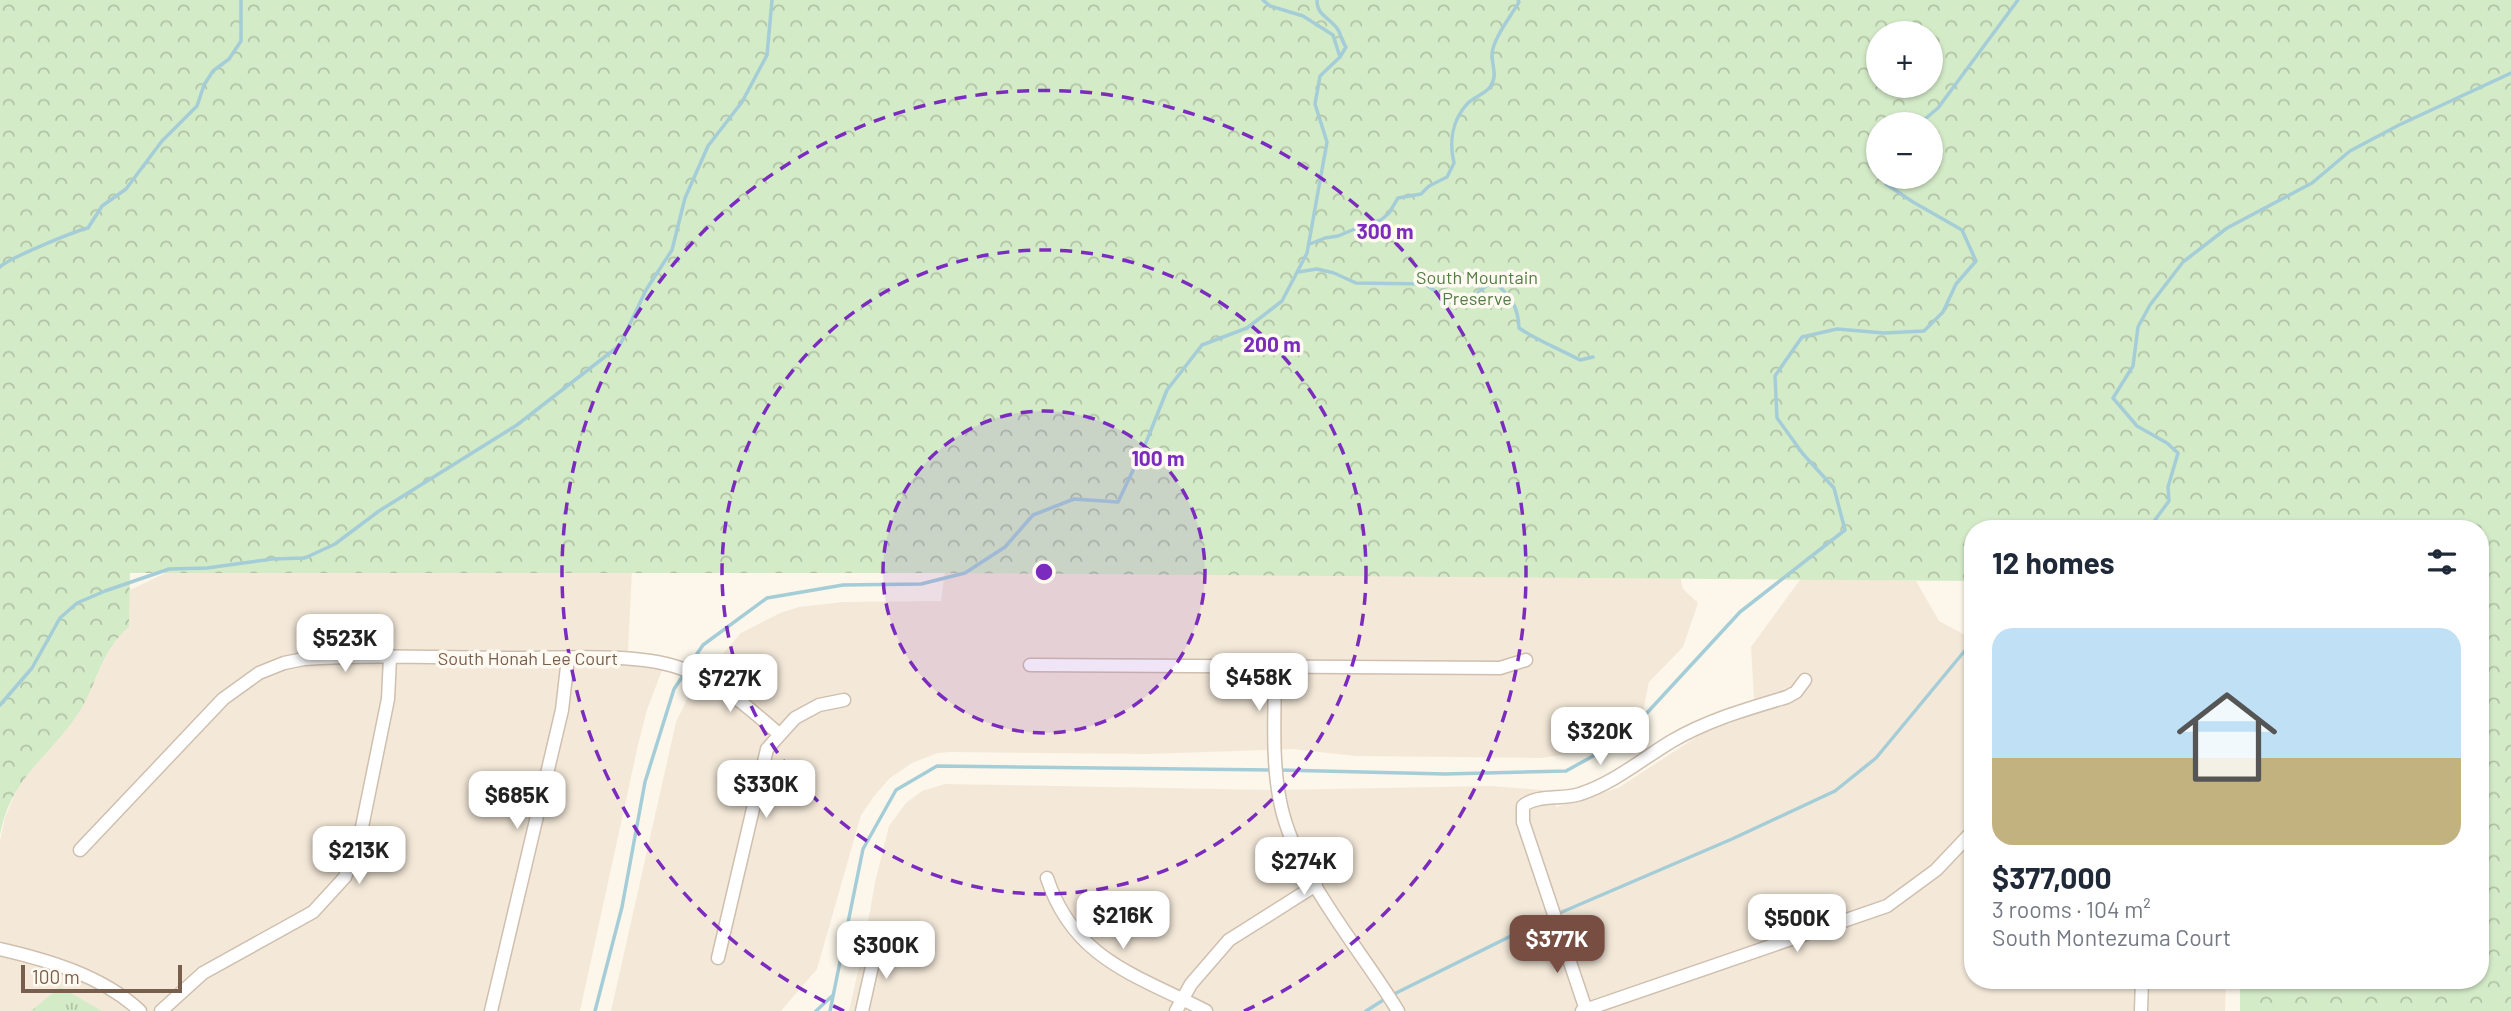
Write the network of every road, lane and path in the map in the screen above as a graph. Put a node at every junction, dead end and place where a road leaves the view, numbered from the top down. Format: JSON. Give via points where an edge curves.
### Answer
{"nodes":[{"id":1,"x":390,"y":658,"type":"junction"},
{"id":2,"x":568,"y":658,"type":"junction"},
{"id":3,"x":1526,"y":660,"type":"dead end"},
{"id":4,"x":1030,"y":665,"type":"dead end"},
{"id":5,"x":1275,"y":666,"type":"junction"},
{"id":6,"x":1805,"y":680,"type":"dead end"},
{"id":7,"x":844,"y":700,"type":"dead end"},
{"id":8,"x":779,"y":734,"type":"junction"},
{"id":9,"x":1964,"y":840,"type":"edge"},
{"id":10,"x":80,"y":850,"type":"dead end"},
{"id":11,"x":1047,"y":878,"type":"dead end"},
{"id":12,"x":1316,"y":885,"type":"junction"},
{"id":13,"x":887,"y":942,"type":"dead end"},
{"id":14,"x":0,"y":949,"type":"edge"},
{"id":15,"x":718,"y":958,"type":"dead end"},
{"id":16,"x":2142,"y":989,"type":"edge"},
{"id":17,"x":1183,"y":999,"type":"junction"},
{"id":18,"x":1396,"y":1007,"type":"edge"},
{"id":19,"x":1584,"y":1010,"type":"edge"},
{"id":20,"x":140,"y":1011,"type":"edge"},
{"id":21,"x":161,"y":1011,"type":"edge"},
{"id":22,"x":491,"y":1011,"type":"edge"},
{"id":23,"x":862,"y":1011,"type":"edge"},
{"id":24,"x":1176,"y":1011,"type":"edge"},
{"id":25,"x":1206,"y":1011,"type":"edge"},
{"id":26,"x":2141,"y":1011,"type":"edge"}],
"edges":[{"from":1,"to":2,"type":"street","name":"South Honah Lee Court"},
{"from":1,"to":10,"type":"street","name":"South Honah Lee Court","via":[[304,659],[259,673],[223,699]]},
{"from":1,"to":21,"type":"street","via":[[388,699],[362,827],[345,877],[313,912],[203,973]]},
{"from":2,"to":8,"type":"street","name":"South Honah Lee Court","via":[[638,659],[676,666],[712,681]]},
{"from":2,"to":22,"type":"street","via":[[562,710]]},
{"from":3,"to":5,"type":"street","via":[[1500,668]]},
{"from":4,"to":5,"type":"street"},
{"from":5,"to":12,"type":"street","via":[[1281,806],[1290,837]]},
{"from":6,"to":19,"type":"street","via":[[1787,697],[1695,729],[1601,785],[1578,795],[1526,803],[1521,812],[1523,822]]},
{"from":7,"to":8,"type":"street","via":[[819,705]]},
{"from":8,"to":15,"type":"street","via":[[767,749],[759,775]]},
{"from":9,"to":19,"type":"street","via":[[1936,870],[1887,906]]},
{"from":11,"to":17,"type":"street","via":[[1064,917],[1092,949]]},
{"from":12,"to":17,"type":"street","via":[[1229,940]]},
{"from":12,"to":18,"type":"street"},
{"from":13,"to":23,"type":"street","via":[[873,962]]},
{"from":14,"to":20,"type":"street","via":[[46,960],[99,984]]},
{"from":16,"to":26,"type":"street"},
{"from":17,"to":24,"type":"street"},
{"from":17,"to":25,"type":"street"}]}
